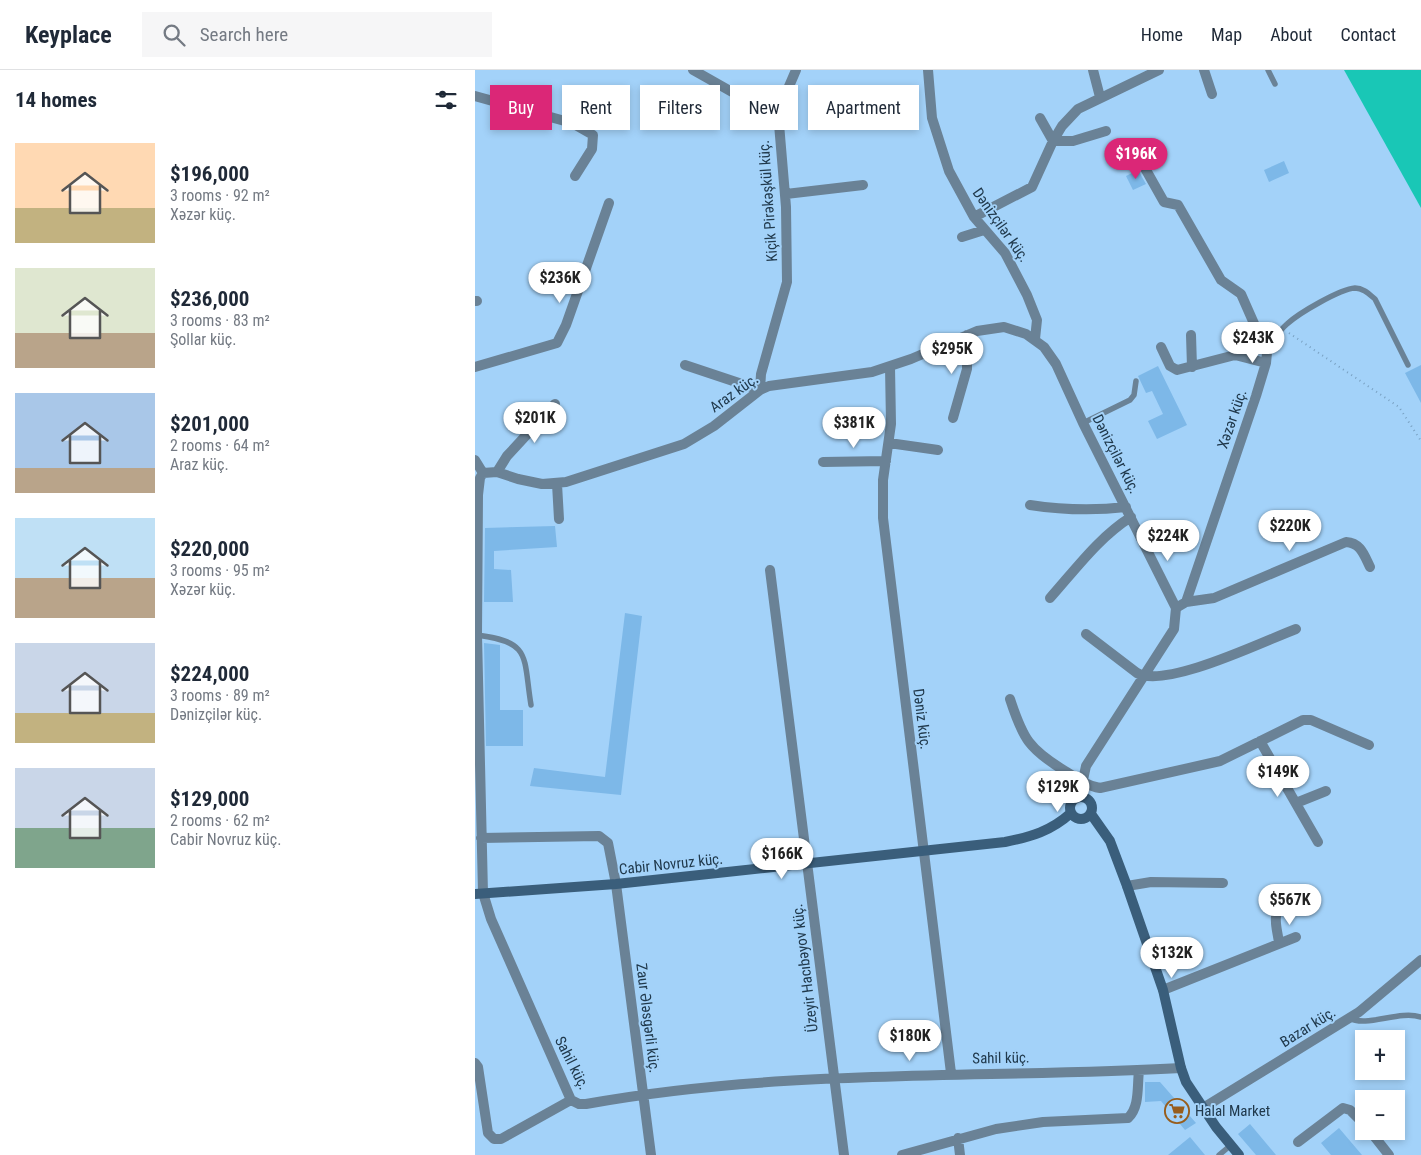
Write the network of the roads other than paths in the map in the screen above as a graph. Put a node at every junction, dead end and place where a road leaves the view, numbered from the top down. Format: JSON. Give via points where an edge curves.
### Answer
{"nodes":[{"id":1,"x":693,"y":70,"type":"edge"},
{"id":2,"x":795,"y":70,"type":"edge"},
{"id":3,"x":927,"y":70,"type":"edge"},
{"id":4,"x":1093,"y":70,"type":"edge"},
{"id":5,"x":1159,"y":70,"type":"edge"},
{"id":6,"x":1204,"y":70,"type":"edge"},
{"id":7,"x":1268,"y":70,"type":"edge"},
{"id":8,"x":1275,"y":84,"type":"dead end"},
{"id":9,"x":789,"y":85,"type":"edge"},
{"id":10,"x":730,"y":91,"type":"edge"},
{"id":11,"x":1212,"y":94,"type":"dead end"},
{"id":12,"x":475,"y":96,"type":"edge"},
{"id":13,"x":1100,"y":97,"type":"junction"},
{"id":14,"x":1040,"y":118,"type":"dead end"},
{"id":15,"x":780,"y":130,"type":"edge"},
{"id":16,"x":1106,"y":131,"type":"dead end"},
{"id":17,"x":1053,"y":141,"type":"junction"},
{"id":18,"x":1137,"y":154,"type":"dead end"},
{"id":19,"x":575,"y":176,"type":"dead end"},
{"id":20,"x":863,"y":185,"type":"dead end"},
{"id":21,"x":786,"y":194,"type":"junction"},
{"id":22,"x":609,"y":203,"type":"dead end"},
{"id":23,"x":974,"y":217,"type":"junction"},
{"id":24,"x":985,"y":230,"type":"junction"},
{"id":25,"x":962,"y":237,"type":"dead end"},
{"id":26,"x":967,"y":335,"type":"junction"},
{"id":27,"x":1191,"y":335,"type":"dead end"},
{"id":28,"x":1035,"y":339,"type":"junction"},
{"id":29,"x":1264,"y":343,"type":"junction"},
{"id":30,"x":1161,"y":347,"type":"dead end"},
{"id":31,"x":1266,"y":363,"type":"junction"},
{"id":32,"x":685,"y":365,"type":"dead end"},
{"id":33,"x":1408,"y":365,"type":"dead end"},
{"id":34,"x":890,"y":367,"type":"junction"},
{"id":35,"x":475,"y":368,"type":"edge"},
{"id":36,"x":1192,"y":368,"type":"junction"},
{"id":37,"x":1136,"y":381,"type":"dead end"},
{"id":38,"x":761,"y":390,"type":"junction"},
{"id":39,"x":555,"y":404,"type":"dead end"},
{"id":40,"x":953,"y":418,"type":"dead end"},
{"id":41,"x":1083,"y":423,"type":"junction"},
{"id":42,"x":889,"y":443,"type":"junction"},
{"id":43,"x":938,"y":450,"type":"dead end"},
{"id":44,"x":475,"y":460,"type":"edge"},
{"id":45,"x":886,"y":461,"type":"junction"},
{"id":46,"x":823,"y":462,"type":"dead end"},
{"id":47,"x":497,"y":472,"type":"junction"},
{"id":48,"x":483,"y":473,"type":"junction"},
{"id":49,"x":557,"y":484,"type":"junction"},
{"id":50,"x":1030,"y":505,"type":"dead end"},
{"id":51,"x":1126,"y":507,"type":"junction"},
{"id":52,"x":1131,"y":517,"type":"junction"},
{"id":53,"x":559,"y":519,"type":"dead end"},
{"id":54,"x":1370,"y":567,"type":"dead end"},
{"id":55,"x":770,"y":570,"type":"dead end"},
{"id":56,"x":1050,"y":598,"type":"dead end"},
{"id":57,"x":1186,"y":602,"type":"junction"},
{"id":58,"x":1176,"y":608,"type":"junction"},
{"id":59,"x":1296,"y":629,"type":"dead end"},
{"id":60,"x":1085,"y":634,"type":"dead end"},
{"id":61,"x":476,"y":635,"type":"edge"},
{"id":62,"x":1144,"y":676,"type":"junction"},
{"id":63,"x":1010,"y":699,"type":"dead end"},
{"id":64,"x":531,"y":704,"type":"dead end"},
{"id":65,"x":1260,"y":740,"type":"junction"},
{"id":66,"x":1369,"y":745,"type":"dead end"},
{"id":67,"x":1082,"y":782,"type":"junction"},
{"id":68,"x":1326,"y":791,"type":"dead end"},
{"id":69,"x":1082,"y":797,"type":"junction"},
{"id":70,"x":1296,"y":803,"type":"junction"},
{"id":71,"x":1071,"y":813,"type":"junction"},
{"id":72,"x":1091,"y":814,"type":"junction"},
{"id":73,"x":481,"y":838,"type":"junction"},
{"id":74,"x":1318,"y":842,"type":"dead end"},
{"id":75,"x":924,"y":852,"type":"junction"},
{"id":76,"x":807,"y":864,"type":"junction"},
{"id":77,"x":1223,"y":883,"type":"dead end"},
{"id":78,"x":616,"y":884,"type":"junction"},
{"id":79,"x":1127,"y":886,"type":"junction"},
{"id":80,"x":479,"y":894,"type":"edge"},
{"id":81,"x":1286,"y":902,"type":"dead end"},
{"id":82,"x":1296,"y":937,"type":"dead end"},
{"id":83,"x":1279,"y":944,"type":"junction"},
{"id":84,"x":1421,"y":960,"type":"edge"},
{"id":85,"x":1163,"y":990,"type":"junction"},
{"id":86,"x":1421,"y":1017,"type":"edge"},
{"id":87,"x":1349,"y":1018,"type":"junction"},
{"id":88,"x":475,"y":1063,"type":"edge"},
{"id":89,"x":1181,"y":1068,"type":"junction"},
{"id":90,"x":1139,"y":1071,"type":"junction"},
{"id":91,"x":951,"y":1073,"type":"junction"},
{"id":92,"x":833,"y":1077,"type":"junction"},
{"id":93,"x":643,"y":1094,"type":"junction"},
{"id":94,"x":571,"y":1100,"type":"junction"},
{"id":95,"x":1203,"y":1108,"type":"junction"},
{"id":96,"x":1355,"y":1115,"type":"edge"},
{"id":97,"x":959,"y":1138,"type":"junction"},
{"id":98,"x":1377,"y":1140,"type":"edge"},
{"id":99,"x":1298,"y":1142,"type":"dead end"},
{"id":100,"x":1231,"y":1145,"type":"junction"},
{"id":101,"x":651,"y":1155,"type":"edge"},
{"id":102,"x":844,"y":1155,"type":"edge"},
{"id":103,"x":902,"y":1155,"type":"edge"},
{"id":104,"x":960,"y":1155,"type":"edge"},
{"id":105,"x":1219,"y":1155,"type":"edge"},
{"id":106,"x":1239,"y":1155,"type":"edge"},
{"id":107,"x":1389,"y":1155,"type":"edge"}],
"edges":[{"from":1,"to":10,"type":"street"},
{"from":2,"to":9,"type":"street","name":"Kiçik Pirəkəşkül küç."},
{"from":3,"to":23,"type":"street","name":"Dənizçilər küç.","via":[[936,134],[949,171]]},
{"from":4,"to":13,"type":"street"},
{"from":5,"to":13,"type":"street"},
{"from":6,"to":11,"type":"street"},
{"from":7,"to":8,"type":"lane"},
{"from":12,"to":19,"type":"street","via":[[587,130],[593,136],[592,149]]},
{"from":13,"to":17,"type":"street","via":[[1078,109]]},
{"from":14,"to":17,"type":"street"},
{"from":15,"to":21,"type":"street","name":"Kiçik Pirəkəşkül küç."},
{"from":16,"to":17,"type":"street","via":[[1073,141]]},
{"from":17,"to":23,"type":"street","via":[[1032,186]]},
{"from":18,"to":29,"type":"street","name":"Xəzər küç.","via":[[1164,202],[1178,205],[1221,280],[1241,294]]},
{"from":20,"to":21,"type":"street"},
{"from":21,"to":38,"type":"street","name":"Kiçik Pirəkəşkül küç.","via":[[787,282],[761,374]]},
{"from":22,"to":35,"type":"street","via":[[557,343]]},
{"from":23,"to":24,"type":"street","name":"Dənizçilər küç."},
{"from":24,"to":25,"type":"street"},
{"from":24,"to":28,"type":"street","name":"Dənizçilər küç.","via":[[1005,254],[1027,295],[1037,320]]},
{"from":26,"to":28,"type":"street","name":"Araz küç.","via":[[1004,328]]},
{"from":26,"to":34,"type":"street","name":"Araz küç."},
{"from":26,"to":40,"type":"street","via":[[967,369]]},
{"from":27,"to":36,"type":"street"},
{"from":28,"to":41,"type":"street","name":"Dәnizçilәr küç.","via":[[1050,352]]},
{"from":29,"to":31,"type":"street","name":"Xəzər küç."},
{"from":29,"to":33,"type":"lane","via":[[1272,340],[1302,313],[1357,288],[1375,299]]},
{"from":30,"to":36,"type":"street","via":[[1170,366],[1177,370]]},
{"from":31,"to":36,"type":"street","via":[[1235,356]]},
{"from":31,"to":57,"type":"street","name":"Xəzər küç."},
{"from":32,"to":38,"type":"street"},
{"from":34,"to":38,"type":"street","name":"Araz küç.","via":[[778,384]]},
{"from":34,"to":42,"type":"street","name":"Dәniz küç."},
{"from":37,"to":41,"type":"lane","via":[[1130,400]]},
{"from":38,"to":49,"type":"street","name":"Araz küç.","via":[[684,444]]},
{"from":39,"to":47,"type":"street","via":[[507,456]]},
{"from":41,"to":51,"type":"street","name":"Dәnizçilәr küç."},
{"from":42,"to":43,"type":"street"},
{"from":42,"to":45,"type":"street","name":"Dәniz küç."},
{"from":44,"to":48,"type":"street"},
{"from":45,"to":46,"type":"street"},
{"from":45,"to":75,"type":"street","name":"Dәniz küç.","via":[[883,518]]},
{"from":47,"to":48,"type":"street","name":"Araz küç."},
{"from":47,"to":49,"type":"street","name":"Araz küç.","via":[[530,482]]},
{"from":48,"to":61,"type":"street","name":"Sahil küç.","via":[[478,495]]},
{"from":49,"to":53,"type":"street"},
{"from":50,"to":51,"type":"street","via":[[1072,511]]},
{"from":51,"to":52,"type":"street","name":"Dәnizçilәr küç."},
{"from":52,"to":56,"type":"street","via":[[1081,562]]},
{"from":52,"to":58,"type":"street","name":"Dәnizçilәr küç."},
{"from":54,"to":57,"type":"street","via":[[1361,548],[1353,542],[1346,542],[1214,598]]},
{"from":55,"to":76,"type":"street","name":"Üzeyir Hacıbəyov küç."},
{"from":57,"to":58,"type":"street"},
{"from":58,"to":62,"type":"street","via":[[1173,629]]},
{"from":59,"to":62,"type":"street","via":[[1196,668],[1172,675]]},
{"from":60,"to":62,"type":"street"},
{"from":61,"to":64,"type":"lane","via":[[509,640],[520,650]]},
{"from":61,"to":73,"type":"street","name":"Sahil küç."},
{"from":62,"to":67,"type":"street","via":[[1091,757]]},
{"from":63,"to":67,"type":"street","via":[[1020,729],[1033,748]]},
{"from":65,"to":66,"type":"street","via":[[1303,720],[1311,720]]},
{"from":65,"to":67,"type":"street","via":[[1220,761],[1127,783],[1100,788]]},
{"from":65,"to":70,"type":"street"},
{"from":67,"to":69,"type":"street"},
{"from":68,"to":70,"type":"street"},
{"from":69,"to":71,"type":"main road","via":[[1071,804]]},
{"from":69,"to":72,"type":"main road","via":[[1091,803]]},
{"from":70,"to":74,"type":"street"},
{"from":71,"to":72,"type":"main road","via":[[1084,820]]},
{"from":71,"to":75,"type":"main road","name":"Cabir Novruz küç.","via":[[1050,829],[1027,838]]},
{"from":72,"to":79,"type":"main road","via":[[1110,841]]},
{"from":73,"to":78,"type":"street","name":"Zaur Ələsgərli küç.","via":[[599,836],[608,843]]},
{"from":73,"to":80,"type":"street","name":"Sahil küç."},
{"from":75,"to":76,"type":"main road","name":"Cabir Novruz küç."},
{"from":75,"to":91,"type":"street","name":"Dәniz küç."},
{"from":76,"to":78,"type":"main road","name":"Cabir Novruz küç."},
{"from":76,"to":92,"type":"street","name":"Üzeyir Hacıbəyov küç."},
{"from":77,"to":79,"type":"street","via":[[1151,882]]},
{"from":78,"to":80,"type":"main road","name":"Cabir Novruz küç."},
{"from":78,"to":93,"type":"street","name":"Zaur Ələsgərli küç."},
{"from":79,"to":85,"type":"main road"},
{"from":80,"to":94,"type":"street","name":"Sahil küç."},
{"from":81,"to":83,"type":"street","via":[[1275,913]]},
{"from":82,"to":83,"type":"street"},
{"from":83,"to":85,"type":"street"},
{"from":84,"to":87,"type":"street","name":"Bazar küç."},
{"from":85,"to":89,"type":"main road"},
{"from":86,"to":87,"type":"lane","via":[[1405,1014],[1358,1022]]},
{"from":87,"to":95,"type":"street","name":"Bazar küç."},
{"from":88,"to":94,"type":"street","via":[[488,1133],[494,1139],[501,1139]]},
{"from":89,"to":90,"type":"street","name":"Sahil küç."},
{"from":89,"to":95,"type":"main road"},
{"from":90,"to":91,"type":"street","name":"Sahil küç."},
{"from":90,"to":97,"type":"street","via":[[1134,1113],[1128,1118],[1043,1122]]},
{"from":91,"to":92,"type":"street","name":"Sahil küç."},
{"from":92,"to":93,"type":"street","name":"Sahil küç."},
{"from":92,"to":102,"type":"street","name":"Üzeyir Hacıbəyov küç."},
{"from":93,"to":94,"type":"street","name":"Sahil küç.","via":[[586,1104]]},
{"from":93,"to":101,"type":"street","name":"Zaur Ələsgərli küç."},
{"from":95,"to":100,"type":"main road"},
{"from":96,"to":99,"type":"street","via":[[1343,1108]]},
{"from":97,"to":103,"type":"street"},
{"from":97,"to":104,"type":"street"},
{"from":98,"to":107,"type":"street"},
{"from":100,"to":105,"type":"lane"},
{"from":100,"to":106,"type":"main road"}]}
